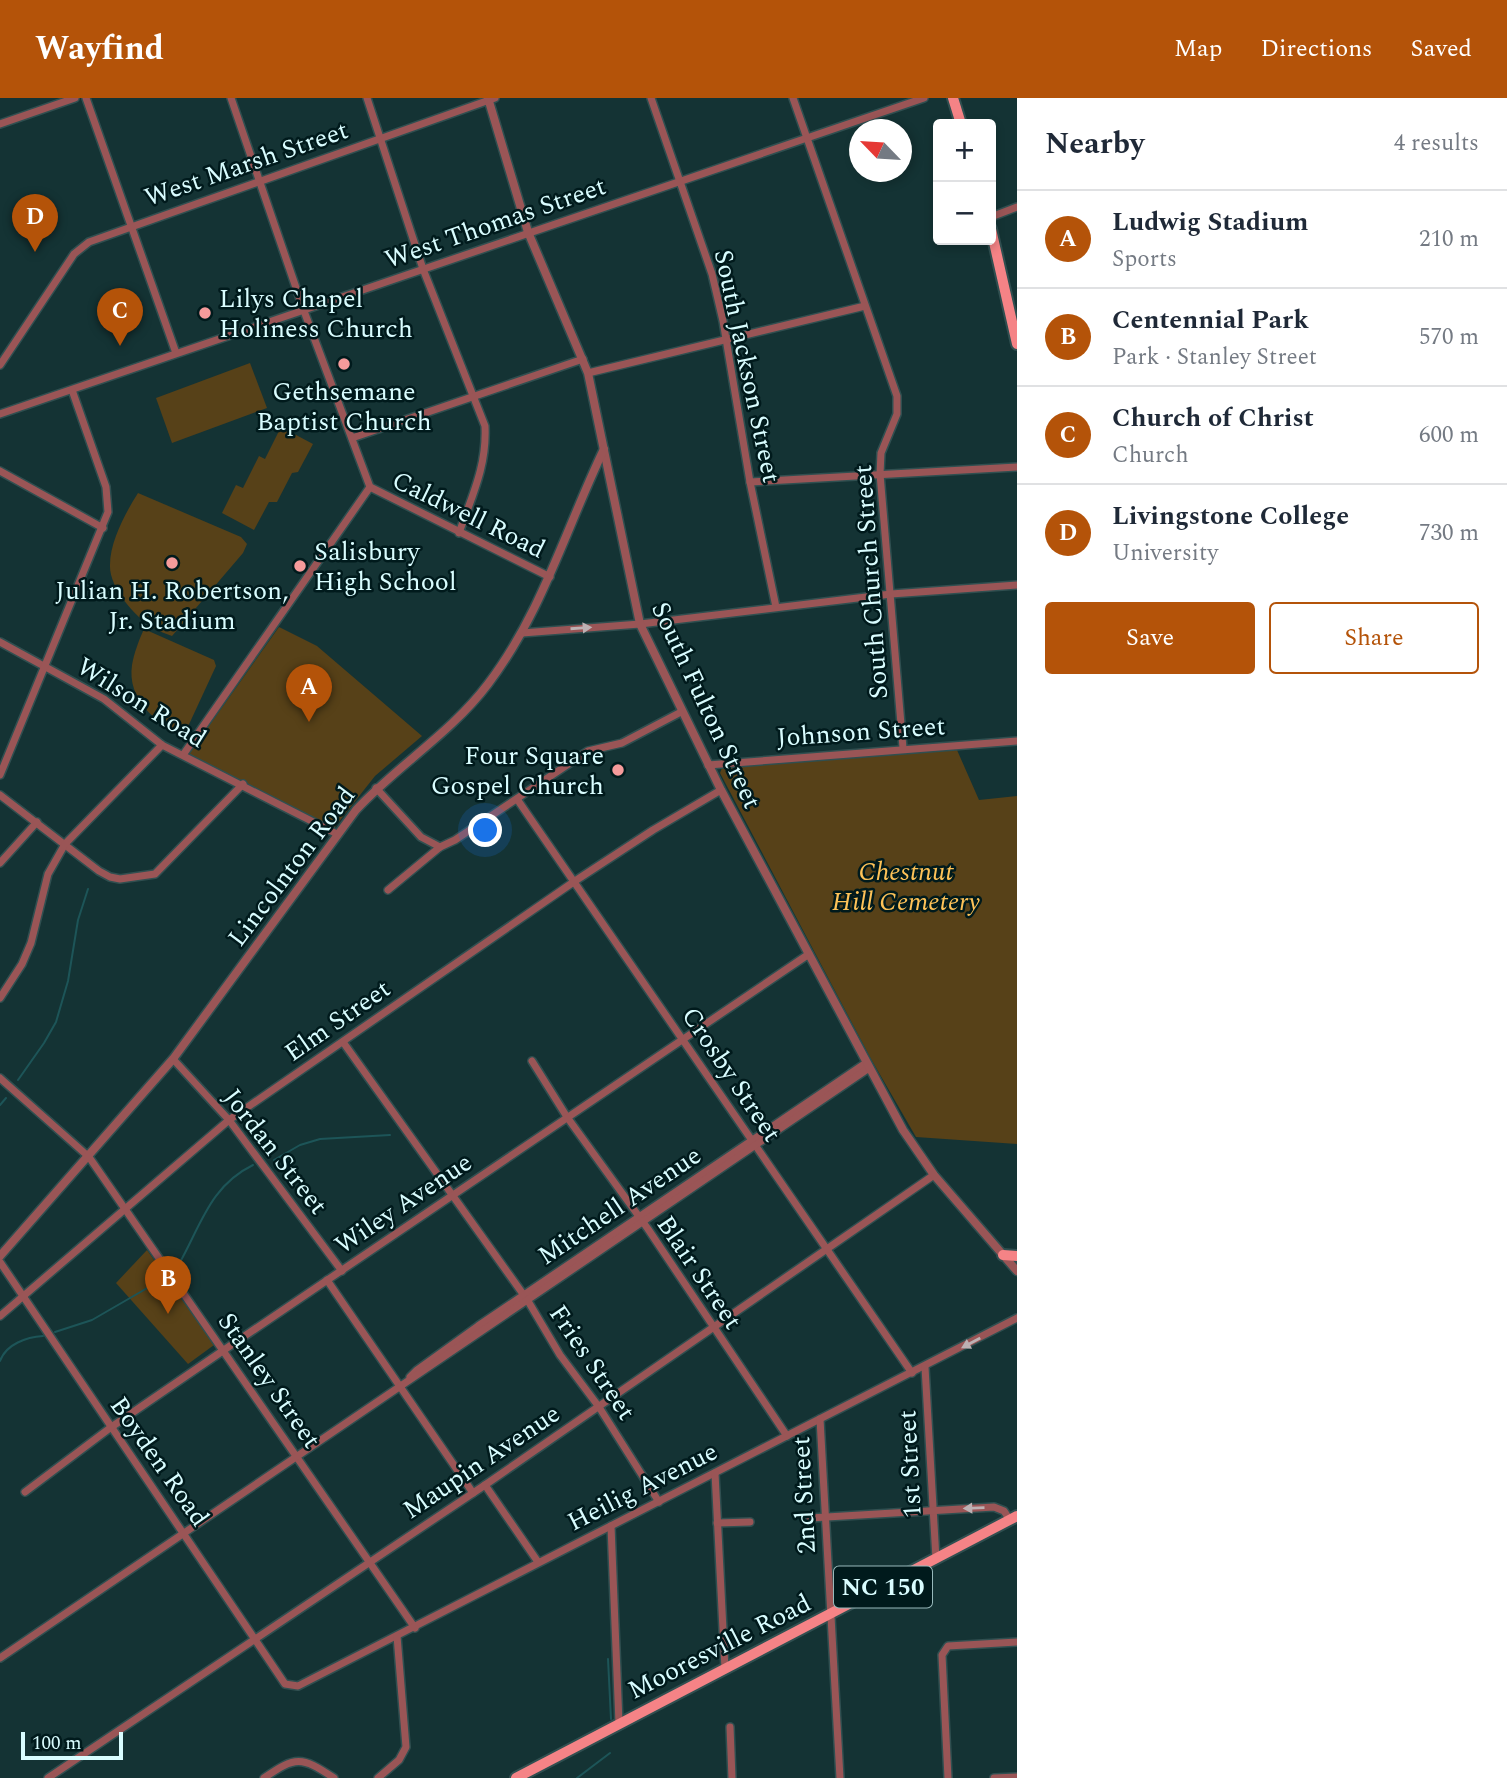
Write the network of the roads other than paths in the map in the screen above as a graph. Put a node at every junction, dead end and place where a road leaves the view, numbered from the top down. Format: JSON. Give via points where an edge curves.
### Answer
{"nodes":[{"id":1,"x":75,"y":98,"type":"edge"},
{"id":2,"x":86,"y":98,"type":"edge"},
{"id":3,"x":231,"y":98,"type":"edge"},
{"id":4,"x":367,"y":98,"type":"edge"},
{"id":5,"x":651,"y":98,"type":"edge"},
{"id":6,"x":793,"y":98,"type":"edge"},
{"id":7,"x":923,"y":98,"type":"edge"},
{"id":8,"x":953,"y":98,"type":"edge"},
{"id":9,"x":490,"y":99,"type":"edge"},
{"id":10,"x":959,"y":119,"type":"edge"},
{"id":11,"x":0,"y":124,"type":"edge"},
{"id":12,"x":806,"y":137,"type":"junction"},
{"id":13,"x":380,"y":138,"type":"junction"},
{"id":14,"x":260,"y":180,"type":"junction"},
{"id":15,"x":681,"y":180,"type":"junction"},
{"id":16,"x":1017,"y":206,"type":"edge"},
{"id":17,"x":996,"y":215,"type":"edge"},
{"id":18,"x":130,"y":225,"type":"junction"},
{"id":19,"x":528,"y":232,"type":"junction"},
{"id":20,"x":995,"y":245,"type":"edge"},
{"id":21,"x":423,"y":269,"type":"junction"},
{"id":22,"x":865,"y":306,"type":"junction"},
{"id":23,"x":303,"y":312,"type":"junction"},
{"id":24,"x":724,"y":338,"type":"junction"},
{"id":25,"x":1017,"y":344,"type":"edge"},
{"id":26,"x":176,"y":353,"type":"junction"},
{"id":27,"x":583,"y":359,"type":"junction"},
{"id":28,"x":0,"y":365,"type":"edge"},
{"id":29,"x":588,"y":373,"type":"junction"},
{"id":30,"x":72,"y":390,"type":"junction"},
{"id":31,"x":474,"y":396,"type":"junction"},
{"id":32,"x":0,"y":414,"type":"edge"},
{"id":33,"x":352,"y":438,"type":"junction"},
{"id":34,"x":604,"y":449,"type":"junction"},
{"id":35,"x":1017,"y":467,"type":"edge"},
{"id":36,"x":0,"y":471,"type":"edge"},
{"id":37,"x":880,"y":474,"type":"junction"},
{"id":38,"x":750,"y":482,"type":"junction"},
{"id":39,"x":370,"y":487,"type":"junction"},
{"id":40,"x":103,"y":527,"type":"junction"},
{"id":41,"x":459,"y":533,"type":"junction"},
{"id":42,"x":550,"y":577,"type":"junction"},
{"id":43,"x":1017,"y":585,"type":"edge"},
{"id":44,"x":891,"y":594,"type":"junction"},
{"id":45,"x":776,"y":607,"type":"junction"},
{"id":46,"x":640,"y":624,"type":"junction"},
{"id":47,"x":522,"y":633,"type":"junction"},
{"id":48,"x":0,"y":642,"type":"edge"},
{"id":49,"x":44,"y":667,"type":"junction"},
{"id":50,"x":681,"y":712,"type":"junction"},
{"id":51,"x":1017,"y":741,"type":"edge"},
{"id":52,"x":162,"y":745,"type":"junction"},
{"id":53,"x":903,"y":748,"type":"junction"},
{"id":54,"x":183,"y":755,"type":"junction"},
{"id":55,"x":708,"y":765,"type":"junction"},
{"id":56,"x":0,"y":775,"type":"edge"},
{"id":57,"x":243,"y":784,"type":"junction"},
{"id":58,"x":376,"y":788,"type":"junction"},
{"id":59,"x":721,"y":790,"type":"junction"},
{"id":60,"x":0,"y":794,"type":"edge"},
{"id":61,"x":517,"y":799,"type":"junction"},
{"id":62,"x":37,"y":822,"type":"junction"},
{"id":63,"x":337,"y":834,"type":"junction"},
{"id":64,"x":65,"y":844,"type":"junction"},
{"id":65,"x":440,"y":846,"type":"junction"},
{"id":66,"x":0,"y":863,"type":"edge"},
{"id":67,"x":575,"y":881,"type":"junction"},
{"id":68,"x":388,"y":890,"type":"dead end"},
{"id":69,"x":809,"y":954,"type":"junction"},
{"id":70,"x":0,"y":998,"type":"edge"},
{"id":71,"x":682,"y":1038,"type":"junction"},
{"id":72,"x":343,"y":1042,"type":"junction"},
{"id":73,"x":173,"y":1059,"type":"junction"},
{"id":74,"x":532,"y":1061,"type":"dead end"},
{"id":75,"x":867,"y":1066,"type":"junction"},
{"id":76,"x":0,"y":1078,"type":"edge"},
{"id":77,"x":567,"y":1117,"type":"junction"},
{"id":78,"x":229,"y":1120,"type":"junction"},
{"id":79,"x":753,"y":1143,"type":"junction"},
{"id":80,"x":89,"y":1157,"type":"junction"},
{"id":81,"x":934,"y":1175,"type":"junction"},
{"id":82,"x":453,"y":1194,"type":"junction"},
{"id":83,"x":124,"y":1209,"type":"junction"},
{"id":84,"x":641,"y":1220,"type":"junction"},
{"id":85,"x":827,"y":1250,"type":"junction"},
{"id":86,"x":1003,"y":1255,"type":"junction"},
{"id":87,"x":0,"y":1256,"type":"edge"},
{"id":88,"x":1017,"y":1256,"type":"edge"},
{"id":89,"x":0,"y":1262,"type":"edge"},
{"id":90,"x":342,"y":1271,"type":"junction"},
{"id":91,"x":1017,"y":1271,"type":"edge"},
{"id":92,"x":327,"y":1280,"type":"junction"},
{"id":93,"x":24,"y":1296,"type":"junction"},
{"id":94,"x":525,"y":1298,"type":"junction"},
{"id":95,"x":0,"y":1316,"type":"edge"},
{"id":96,"x":1017,"y":1318,"type":"edge"},
{"id":97,"x":714,"y":1329,"type":"junction"},
{"id":98,"x":224,"y":1350,"type":"junction"},
{"id":99,"x":925,"y":1367,"type":"junction"},
{"id":100,"x":912,"y":1373,"type":"junction"},
{"id":101,"x":400,"y":1388,"type":"junction"},
{"id":102,"x":598,"y":1407,"type":"junction"},
{"id":103,"x":820,"y":1419,"type":"junction"},
{"id":104,"x":110,"y":1428,"type":"junction"},
{"id":105,"x":787,"y":1436,"type":"junction"},
{"id":106,"x":298,"y":1457,"type":"junction"},
{"id":107,"x":715,"y":1473,"type":"junction"},
{"id":108,"x":485,"y":1485,"type":"junction"},
{"id":109,"x":25,"y":1492,"type":"dead end"},
{"id":110,"x":473,"y":1493,"type":"junction"},
{"id":111,"x":660,"y":1503,"type":"junction"},
{"id":112,"x":933,"y":1510,"type":"junction"},
{"id":113,"x":825,"y":1517,"type":"junction"},
{"id":114,"x":810,"y":1518,"type":"dead end"},
{"id":115,"x":1012,"y":1521,"type":"edge"},
{"id":116,"x":750,"y":1522,"type":"dead end"},
{"id":117,"x":717,"y":1523,"type":"junction"},
{"id":118,"x":611,"y":1526,"type":"junction"},
{"id":119,"x":184,"y":1532,"type":"junction"},
{"id":120,"x":936,"y":1559,"type":"junction"},
{"id":121,"x":370,"y":1560,"type":"junction"},
{"id":122,"x":538,"y":1562,"type":"junction"},
{"id":123,"x":830,"y":1614,"type":"junction"},
{"id":124,"x":415,"y":1628,"type":"junction"},
{"id":125,"x":397,"y":1636,"type":"junction"},
{"id":126,"x":255,"y":1639,"type":"junction"},
{"id":127,"x":1017,"y":1642,"type":"edge"},
{"id":128,"x":0,"y":1658,"type":"edge"},
{"id":129,"x":724,"y":1669,"type":"junction"},
{"id":130,"x":285,"y":1684,"type":"joint"},
{"id":131,"x":619,"y":1723,"type":"junction"},
{"id":132,"x":730,"y":1727,"type":"dead end"},
{"id":133,"x":1017,"y":1777,"type":"edge"},
{"id":134,"x":48,"y":1778,"type":"edge"},
{"id":135,"x":264,"y":1778,"type":"edge"},
{"id":136,"x":334,"y":1778,"type":"edge"},
{"id":137,"x":378,"y":1778,"type":"edge"},
{"id":138,"x":516,"y":1778,"type":"edge"},
{"id":139,"x":732,"y":1778,"type":"edge"},
{"id":140,"x":839,"y":1778,"type":"edge"},
{"id":141,"x":948,"y":1778,"type":"edge"},
{"id":142,"x":993,"y":1778,"type":"edge"}],
"edges":[{"from":1,"to":11,"type":"street"},
{"from":2,"to":18,"type":"street"},
{"from":3,"to":14,"type":"street"},
{"from":4,"to":13,"type":"street"},
{"from":5,"to":15,"type":"street","name":"South Jackson Street"},
{"from":6,"to":12,"type":"street","name":"South Church Street"},
{"from":7,"to":12,"type":"street","name":"West Thomas Street"},
{"from":8,"to":10,"type":"main road"},
{"from":9,"to":13,"type":"street","name":"West Marsh Street"},
{"from":9,"to":19,"type":"street","name":"South Fulton Street"},
{"from":12,"to":15,"type":"street","name":"West Thomas Street"},
{"from":12,"to":22,"type":"street","name":"South Church Street"},
{"from":13,"to":14,"type":"street","name":"West Marsh Street"},
{"from":13,"to":21,"type":"street"},
{"from":14,"to":18,"type":"street","name":"West Marsh Street"},
{"from":14,"to":23,"type":"street"},
{"from":15,"to":19,"type":"street","name":"West Thomas Street"},
{"from":15,"to":24,"type":"street","name":"South Jackson Street","via":[[712,274]]},
{"from":16,"to":17,"type":"street"},
{"from":18,"to":26,"type":"street"},
{"from":18,"to":28,"type":"street","name":"West Marsh Street","via":[[89,242],[74,254]]},
{"from":19,"to":21,"type":"street","name":"West Thomas Street"},
{"from":19,"to":27,"type":"street","name":"South Fulton Street"},
{"from":20,"to":25,"type":"main road"},
{"from":21,"to":23,"type":"street","name":"West Thomas Street"},
{"from":21,"to":31,"type":"street"},
{"from":22,"to":24,"type":"street"},
{"from":22,"to":37,"type":"street","name":"South Church Street","via":[[897,396],[897,414],[880,453]]},
{"from":23,"to":26,"type":"street","name":"West Thomas Street"},
{"from":23,"to":33,"type":"street"},
{"from":24,"to":29,"type":"street"},
{"from":24,"to":38,"type":"street","name":"South Jackson Street"},
{"from":26,"to":30,"type":"street","name":"West Thomas Street"},
{"from":27,"to":29,"type":"street","name":"South Fulton Street"},
{"from":27,"to":31,"type":"street"},
{"from":29,"to":34,"type":"street","name":"South Fulton Street"},
{"from":30,"to":32,"type":"street","name":"West Thomas Street"},
{"from":30,"to":40,"type":"street","via":[[108,496]]},
{"from":31,"to":33,"type":"street"},
{"from":31,"to":41,"type":"street","via":[[485,426],[486,447]]},
{"from":33,"to":39,"type":"street"},
{"from":34,"to":42,"type":"street","name":"Lincolnton Road"},
{"from":34,"to":46,"type":"street","name":"South Fulton Street"},
{"from":35,"to":37,"type":"street"},
{"from":36,"to":40,"type":"street"},
{"from":37,"to":38,"type":"street"},
{"from":37,"to":44,"type":"street","name":"South Church Street"},
{"from":38,"to":45,"type":"street","name":"South Jackson Street"},
{"from":39,"to":41,"type":"street","name":"Caldwell Road"},
{"from":39,"to":54,"type":"street"},
{"from":40,"to":49,"type":"street"},
{"from":41,"to":42,"type":"street","name":"Caldwell Road"},
{"from":42,"to":47,"type":"street","name":"Lincolnton Road"},
{"from":43,"to":44,"type":"street"},
{"from":44,"to":45,"type":"street"},
{"from":44,"to":53,"type":"street","name":"South Church Street"},
{"from":45,"to":46,"type":"street"},
{"from":47,"to":46,"type":"street","one_way":true},
{"from":46,"to":50,"type":"street","name":"South Fulton Street"},
{"from":47,"to":58,"type":"street","name":"Lincolnton Road","via":[[468,707]]},
{"from":48,"to":49,"type":"street","name":"Wilson Road"},
{"from":49,"to":52,"type":"street","name":"Wilson Road","via":[[104,699]]},
{"from":49,"to":56,"type":"street"},
{"from":50,"to":55,"type":"street","name":"South Fulton Street"},
{"from":50,"to":61,"type":"street","via":[[622,743],[588,751]]},
{"from":51,"to":53,"type":"street","name":"Johnson Street"},
{"from":52,"to":54,"type":"street","name":"Wilson Road"},
{"from":52,"to":64,"type":"street"},
{"from":53,"to":55,"type":"street","name":"Johnson Street"},
{"from":54,"to":57,"type":"street","name":"Wilson Road"},
{"from":55,"to":59,"type":"street","name":"South Fulton Street"},
{"from":57,"to":63,"type":"street","name":"Wilson Road"},
{"from":57,"to":64,"type":"street","via":[[155,874],[110,877]]},
{"from":58,"to":63,"type":"street","name":"Lincolnton Road"},
{"from":58,"to":65,"type":"street","via":[[421,837]]},
{"from":59,"to":67,"type":"street","name":"Elm Street"},
{"from":59,"to":69,"type":"street","name":"South Fulton Street"},
{"from":60,"to":62,"type":"street"},
{"from":61,"to":65,"type":"street"},
{"from":61,"to":67,"type":"street","name":"Crosby Street"},
{"from":62,"to":64,"type":"street"},
{"from":62,"to":66,"type":"street"},
{"from":63,"to":73,"type":"street","name":"Lincolnton Road"},
{"from":64,"to":70,"type":"street","via":[[48,874],[31,943]]},
{"from":65,"to":68,"type":"street"},
{"from":67,"to":71,"type":"street","name":"Crosby Street"},
{"from":67,"to":72,"type":"street","name":"Elm Street"},
{"from":69,"to":71,"type":"street","name":"Wiley Avenue"},
{"from":69,"to":75,"type":"street","name":"South Fulton Street"},
{"from":71,"to":77,"type":"street","name":"Wiley Avenue"},
{"from":71,"to":79,"type":"street","name":"Crosby Street"},
{"from":72,"to":78,"type":"street","name":"Elm Street"},
{"from":72,"to":82,"type":"street","name":"Fries Street"},
{"from":73,"to":78,"type":"street","name":"Jordan Street"},
{"from":73,"to":80,"type":"street","name":"Lincolnton Road"},
{"from":74,"to":77,"type":"street","name":"Blair Street"},
{"from":75,"to":79,"type":"street","name":"Mitchell Avenue"},
{"from":75,"to":81,"type":"street","name":"South Fulton Street","via":[[902,1130]]},
{"from":76,"to":80,"type":"street","name":"Stanley Street"},
{"from":77,"to":82,"type":"street","name":"Wiley Avenue"},
{"from":77,"to":84,"type":"street","name":"Blair Street"},
{"from":78,"to":83,"type":"street","name":"Elm Street"},
{"from":78,"to":90,"type":"street","name":"Jordan Street"},
{"from":79,"to":84,"type":"street","name":"Mitchell Avenue"},
{"from":79,"to":85,"type":"street","name":"Crosby Street"},
{"from":80,"to":83,"type":"street","name":"Stanley Street"},
{"from":80,"to":87,"type":"street","name":"Lincolnton Road"},
{"from":81,"to":85,"type":"street","name":"Maupin Avenue"},
{"from":81,"to":86,"type":"street","name":"South Fulton Street"},
{"from":82,"to":90,"type":"street","name":"Wiley Avenue"},
{"from":82,"to":94,"type":"street","name":"Fries Street"},
{"from":83,"to":93,"type":"street","name":"Elm Street"},
{"from":83,"to":98,"type":"street","name":"Stanley Street"},
{"from":84,"to":94,"type":"street","name":"Mitchell Avenue"},
{"from":84,"to":97,"type":"street","name":"Blair Street"},
{"from":85,"to":97,"type":"street","name":"Maupin Avenue"},
{"from":85,"to":100,"type":"street","name":"Crosby Street"},
{"from":86,"to":88,"type":"main road"},
{"from":86,"to":91,"type":"street","name":"South Fulton Street"},
{"from":89,"to":93,"type":"street","name":"Boyden Road"},
{"from":90,"to":92,"type":"street","name":"Wiley Avenue"},
{"from":92,"to":98,"type":"street","name":"Wiley Avenue"},
{"from":92,"to":101,"type":"street"},
{"from":93,"to":95,"type":"street","name":"Elm Street"},
{"from":93,"to":104,"type":"street","name":"Boyden Road"},
{"from":94,"to":101,"type":"street","name":"Mitchell Avenue"},
{"from":94,"to":102,"type":"street","name":"Fries Street"},
{"from":96,"to":99,"type":"street","name":"Heilig Avenue","one_way":true},
{"from":97,"to":102,"type":"street","name":"Maupin Avenue"},
{"from":97,"to":105,"type":"street","name":"Blair Street"},
{"from":98,"to":104,"type":"street","name":"Wiley Avenue"},
{"from":98,"to":106,"type":"street","name":"Stanley Street"},
{"from":99,"to":100,"type":"street","name":"Heilig Avenue"},
{"from":99,"to":112,"type":"street","name":"1st Street"},
{"from":100,"to":103,"type":"street","name":"Heilig Avenue"},
{"from":101,"to":106,"type":"street","name":"Mitchell Avenue"},
{"from":101,"to":110,"type":"street"},
{"from":102,"to":108,"type":"street","name":"Maupin Avenue"},
{"from":102,"to":111,"type":"street","name":"Fries Street"},
{"from":103,"to":105,"type":"street","name":"Heilig Avenue"},
{"from":103,"to":113,"type":"street","name":"2nd Street"},
{"from":104,"to":109,"type":"street","name":"Wiley Avenue"},
{"from":104,"to":119,"type":"street","name":"Boyden Road"},
{"from":105,"to":107,"type":"street","name":"Heilig Avenue"},
{"from":106,"to":119,"type":"street","name":"Mitchell Avenue"},
{"from":106,"to":121,"type":"street","name":"Stanley Street"},
{"from":107,"to":111,"type":"street","name":"Heilig Avenue"},
{"from":107,"to":117,"type":"street"},
{"from":108,"to":110,"type":"street","name":"Maupin Avenue"},
{"from":108,"to":122,"type":"street"},
{"from":110,"to":121,"type":"street","name":"Maupin Avenue"},
{"from":111,"to":118,"type":"street","name":"Heilig Avenue"},
{"from":112,"to":113,"type":"street"},
{"from":115,"to":112,"type":"street","one_way":true,"via":[[994,1507]]},
{"from":112,"to":120,"type":"street","name":"1st Street"},
{"from":113,"to":114,"type":"street"},
{"from":113,"to":123,"type":"street","name":"2nd Street"},
{"from":115,"to":120,"type":"main road","name":"Mooresville Road","number":"NC 150"},
{"from":116,"to":117,"type":"street"},
{"from":117,"to":129,"type":"street"},
{"from":118,"to":122,"type":"street","name":"Heilig Avenue"},
{"from":118,"to":131,"type":"street"},
{"from":119,"to":126,"type":"street","name":"Boyden Road"},
{"from":119,"to":128,"type":"street","name":"Mitchell Avenue"},
{"from":120,"to":123,"type":"main road","name":"Mooresville Road","number":"NC 150"},
{"from":121,"to":124,"type":"street","name":"Stanley Street"},
{"from":121,"to":126,"type":"street","name":"Maupin Avenue"},
{"from":122,"to":124,"type":"street","name":"Heilig Avenue"},
{"from":123,"to":129,"type":"main road","name":"Mooresville Road","number":"NC 150"},
{"from":123,"to":140,"type":"street","name":"2nd Street"},
{"from":124,"to":125,"type":"street","name":"Heilig Avenue"},
{"from":125,"to":130,"type":"street","name":"Heilig Avenue","via":[[298,1686]]},
{"from":125,"to":137,"type":"street","via":[[406,1746],[399,1760]]},
{"from":126,"to":130,"type":"street","name":"Boyden Road"},
{"from":126,"to":134,"type":"street","name":"Maupin Avenue"},
{"from":127,"to":141,"type":"street","via":[[948,1646],[942,1655]]},
{"from":129,"to":131,"type":"main road","name":"Mooresville Road","number":"NC 150"},
{"from":131,"to":138,"type":"main road","name":"Mooresville Road","number":"NC 150"},
{"from":132,"to":139,"type":"street"},
{"from":133,"to":142,"type":"street"},
{"from":135,"to":136,"type":"street","via":[[287,1762],[310,1763]]}]}
